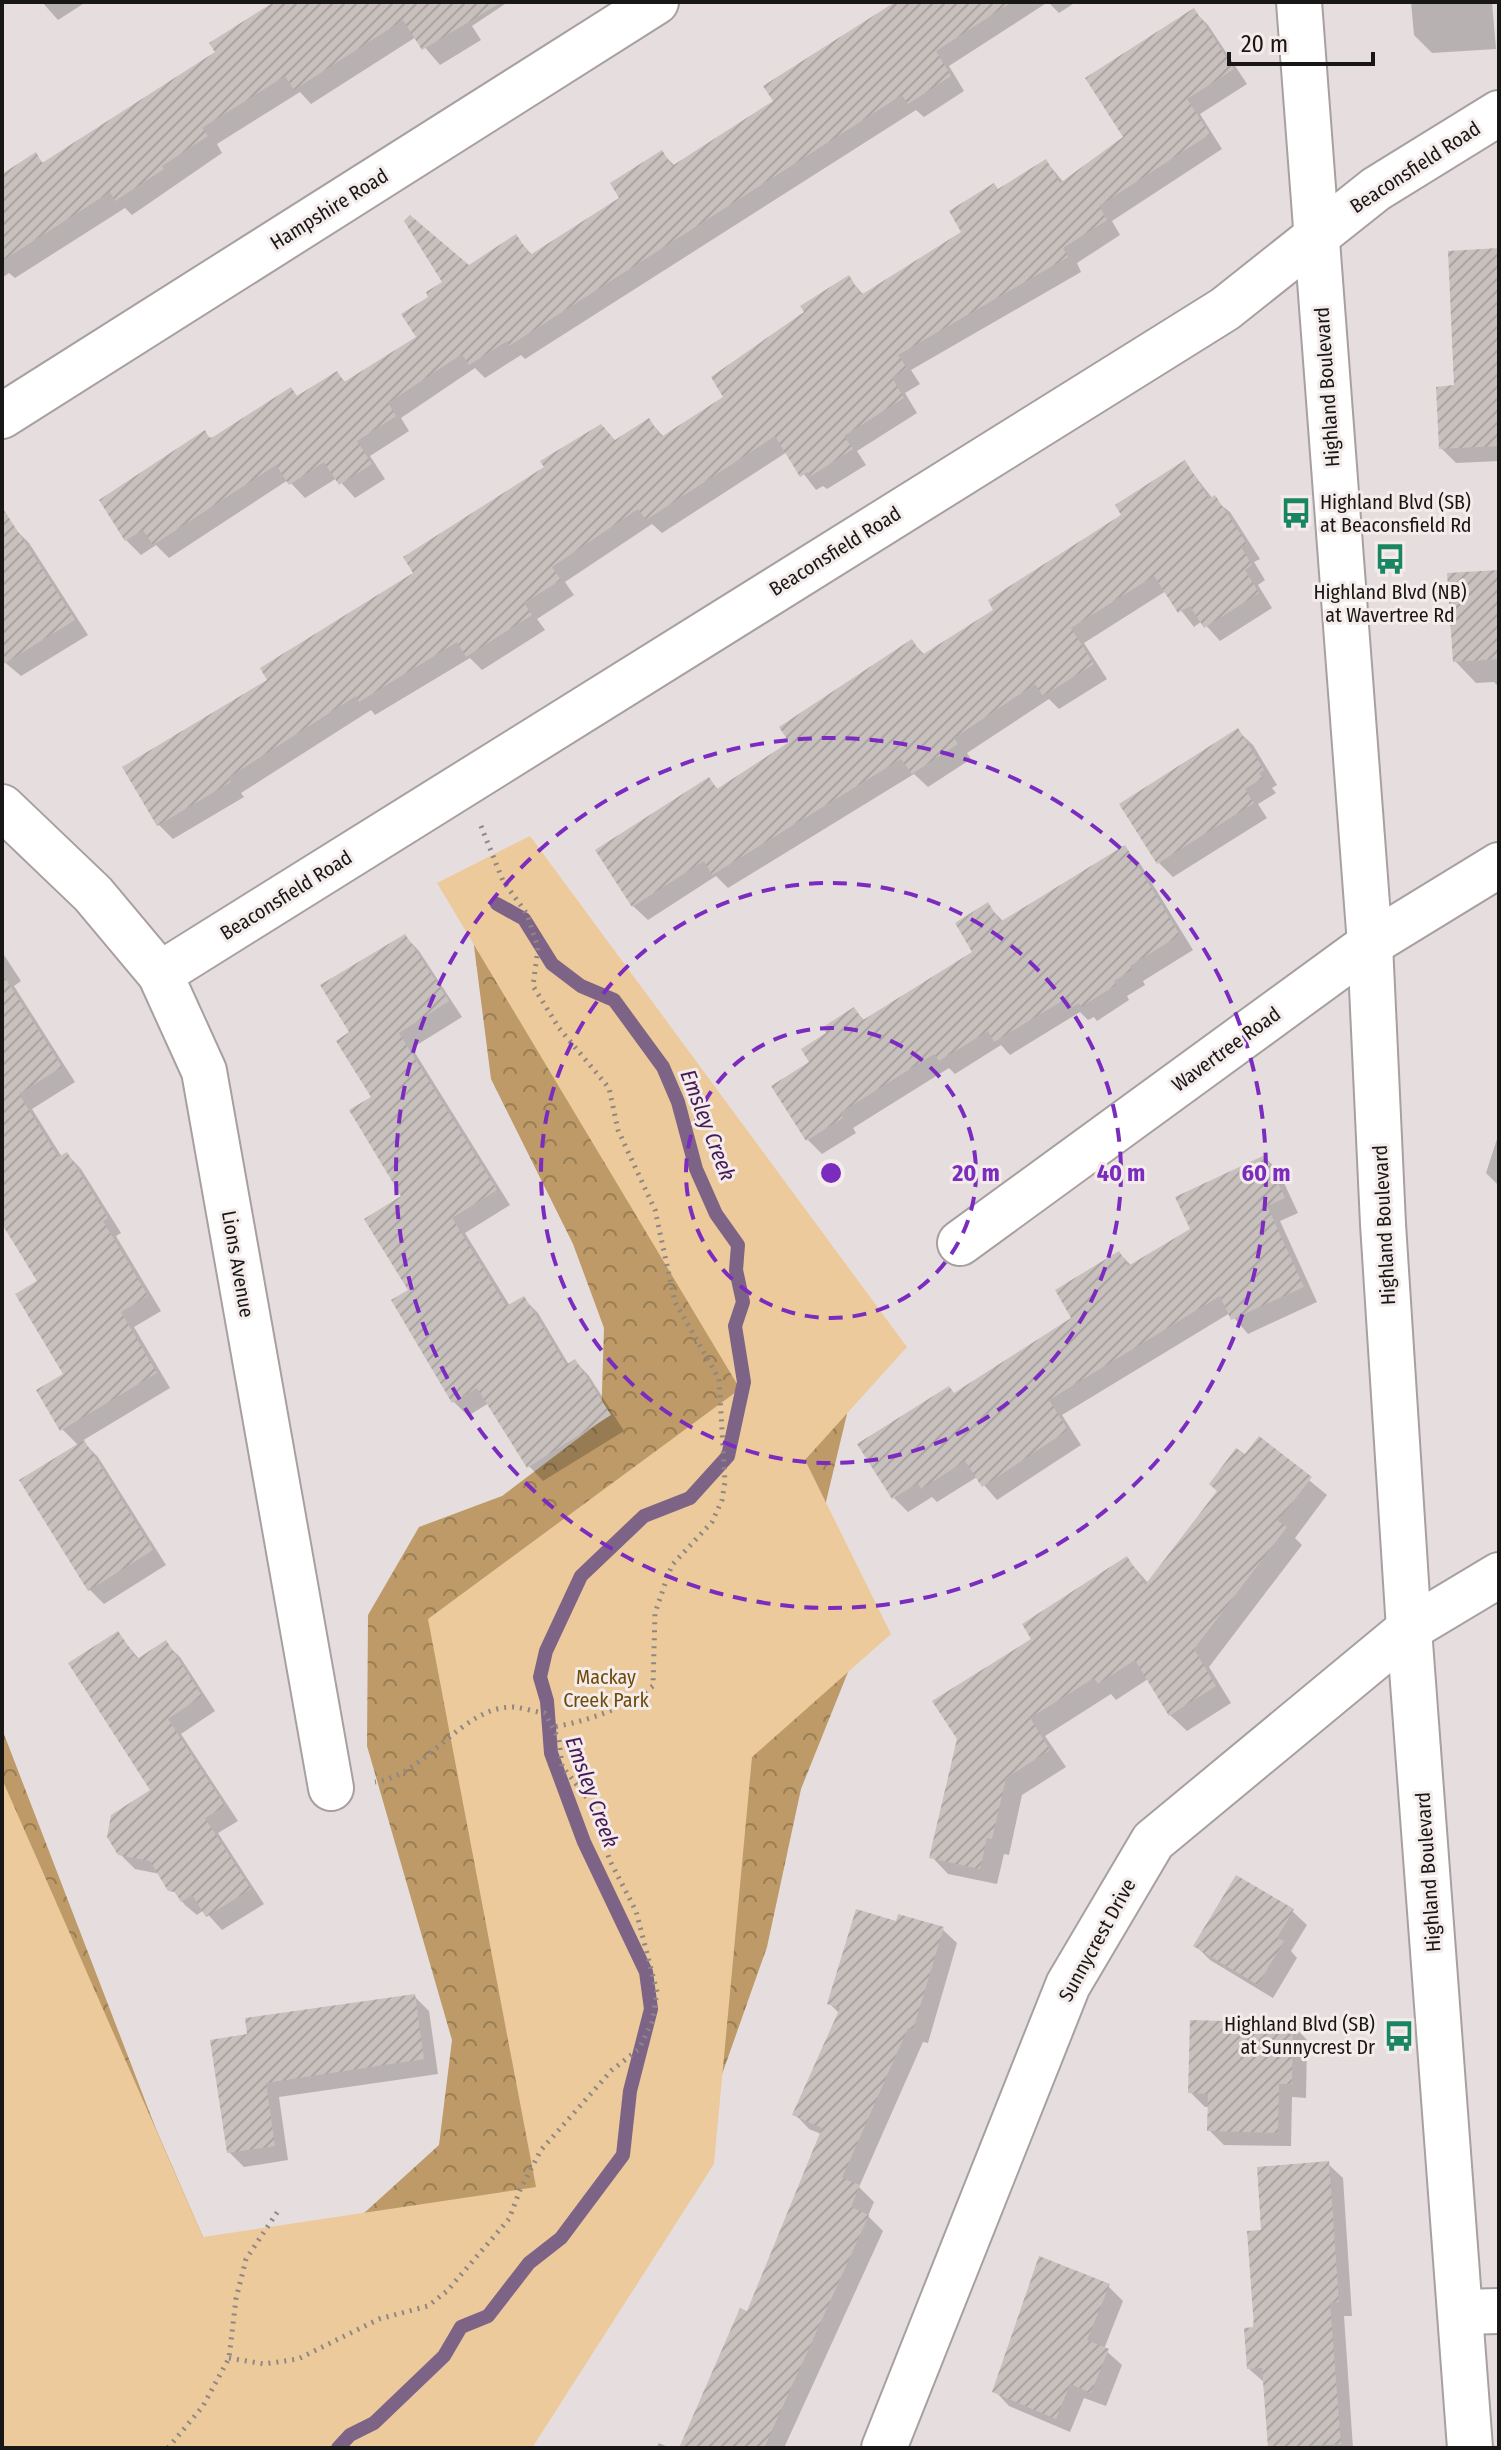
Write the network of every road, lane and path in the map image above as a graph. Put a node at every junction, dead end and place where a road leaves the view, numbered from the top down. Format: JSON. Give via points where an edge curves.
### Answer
{"nodes":[{"id":1,"x":656,"y":2,"type":"edge"},
{"id":2,"x":1299,"y":2,"type":"edge"},
{"id":3,"x":1499,"y":113,"type":"edge"},
{"id":4,"x":1315,"y":237,"type":"junction"},
{"id":5,"x":2,"y":416,"type":"edge"},
{"id":6,"x":456,"y":788,"type":"junction"},
{"id":7,"x":2,"y":807,"type":"edge"},
{"id":8,"x":1499,"y":865,"type":"edge"},
{"id":9,"x":1370,"y":944,"type":"junction"},
{"id":10,"x":160,"y":974,"type":"junction"},
{"id":11,"x":960,"y":1243,"type":"dead end"},
{"id":12,"x":1499,"y":1575,"type":"edge"},
{"id":13,"x":1409,"y":1629,"type":"junction"},
{"id":14,"x":553,"y":1727,"type":"junction"},
{"id":15,"x":331,"y":1788,"type":"joint"},
{"id":16,"x":280,"y":2208,"type":"dead end"},
{"id":17,"x":1481,"y":2311,"type":"edge"},
{"id":18,"x":229,"y":2358,"type":"junction"},
{"id":19,"x":168,"y":2448,"type":"edge"},
{"id":20,"x":884,"y":2448,"type":"edge"},
{"id":21,"x":1470,"y":2448,"type":"edge"}],
"edges":[{"from":1,"to":5,"type":"street","name":"Hampshire Road"},
{"from":2,"to":4,"type":"street","name":"Highland Boulevard"},
{"from":3,"to":4,"type":"street","name":"Beaconsfield Road","via":[[1376,189]]},
{"from":4,"to":6,"type":"street","name":"Beaconsfield Road","via":[[1225,309]]},
{"from":4,"to":9,"type":"street","name":"Highland Boulevard"},
{"from":6,"to":10,"type":"street","name":"Beaconsfield Road"},
{"from":6,"to":14,"type":"path","via":[[484,830],[503,881],[527,914],[538,948],[533,986],[559,1028],[609,1088],[618,1130],[655,1210],[675,1302],[719,1379],[722,1500],[712,1522],[672,1565],[667,1578],[655,1613],[653,1686],[585,1722]]},
{"from":7,"to":10,"type":"street","name":"Lions Avenue","via":[[93,894]]},
{"from":8,"to":9,"type":"street","name":"Wavertree Road"},
{"from":9,"to":11,"type":"street","name":"Wavertree Road"},
{"from":9,"to":13,"type":"street","name":"Highland Boulevard"},
{"from":10,"to":15,"type":"street","name":"Lions Avenue","via":[[204,1071]]},
{"from":12,"to":13,"type":"street","name":"Sunnycrest Drive"},
{"from":13,"to":17,"type":"street","name":"Highland Boulevard"},
{"from":13,"to":20,"type":"street","name":"Sunnycrest Drive","via":[[1153,1841],[1068,1985]]},
{"from":14,"to":15,"type":"path","via":[[545,1713],[514,1707],[493,1712],[467,1724],[393,1780]]},
{"from":14,"to":18,"type":"path","via":[[562,1766],[591,1803],[610,1861],[640,1924],[657,1992],[652,2022],[639,2049],[612,2070],[541,2150],[509,2219],[428,2306],[379,2319],[298,2359],[264,2364]]},
{"from":16,"to":18,"type":"path","via":[[246,2259]]},
{"from":17,"to":21,"type":"street","name":"Highland Boulevard"},
{"from":18,"to":19,"type":"path","via":[[203,2406]]}]}
